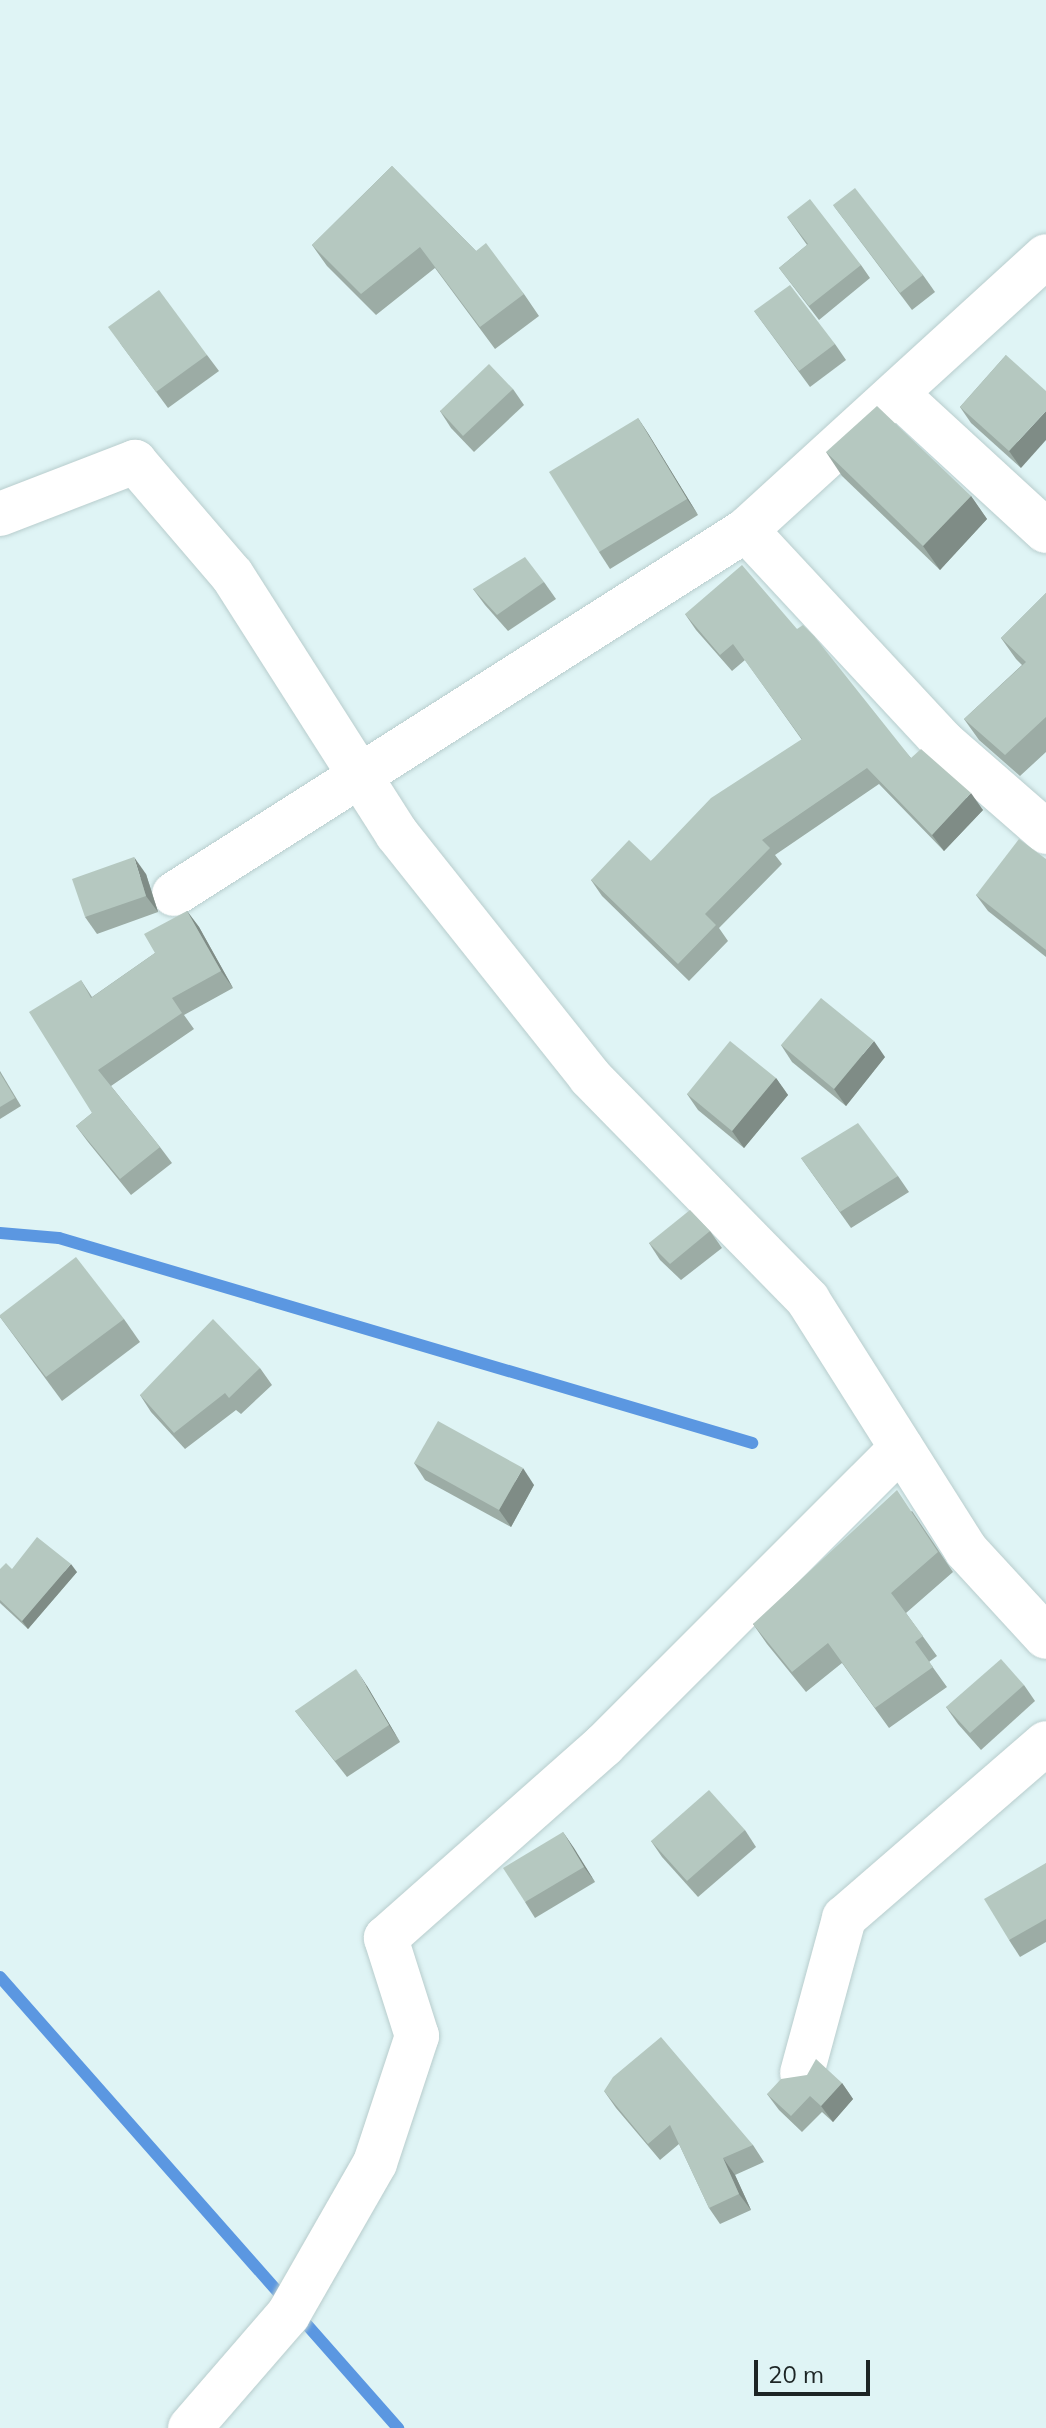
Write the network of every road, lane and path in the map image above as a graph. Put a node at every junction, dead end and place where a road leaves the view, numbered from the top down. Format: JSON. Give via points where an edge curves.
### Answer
{"nodes":[{"id":1,"x":1046,"y":256,"type":"edge"},
{"id":2,"x":898,"y":395,"type":"junction"},
{"id":3,"x":0,"y":514,"type":"edge"},
{"id":4,"x":746,"y":530,"type":"junction"},
{"id":5,"x":1046,"y":531,"type":"edge"},
{"id":6,"x":364,"y":776,"type":"junction"},
{"id":7,"x":1046,"y":832,"type":"edge"},
{"id":8,"x":174,"y":894,"type":"dead end"},
{"id":9,"x":901,"y":1448,"type":"junction"},
{"id":10,"x":1046,"y":1637,"type":"edge"},
{"id":11,"x":1046,"y":1743,"type":"edge"},
{"id":12,"x":802,"y":2073,"type":"edge"},
{"id":13,"x":190,"y":2428,"type":"edge"}],
"edges":[{"from":1,"to":2,"type":"street"},
{"from":2,"to":4,"type":"street"},
{"from":2,"to":5,"type":"street"},
{"from":3,"to":6,"type":"street","via":[[135,462],[232,575]]},
{"from":4,"to":6,"type":"street"},
{"from":4,"to":7,"type":"street","via":[[943,742]]},
{"from":6,"to":8,"type":"street"},
{"from":6,"to":9,"type":"street","via":[[397,834],[590,1077],[808,1300]]},
{"from":9,"to":10,"type":"street","via":[[966,1550]]},
{"from":9,"to":13,"type":"street","via":[[604,1745],[386,1938],[417,2036],[375,2163],[293,2307]]},
{"from":11,"to":12,"type":"street","via":[[844,1918]]}]}
